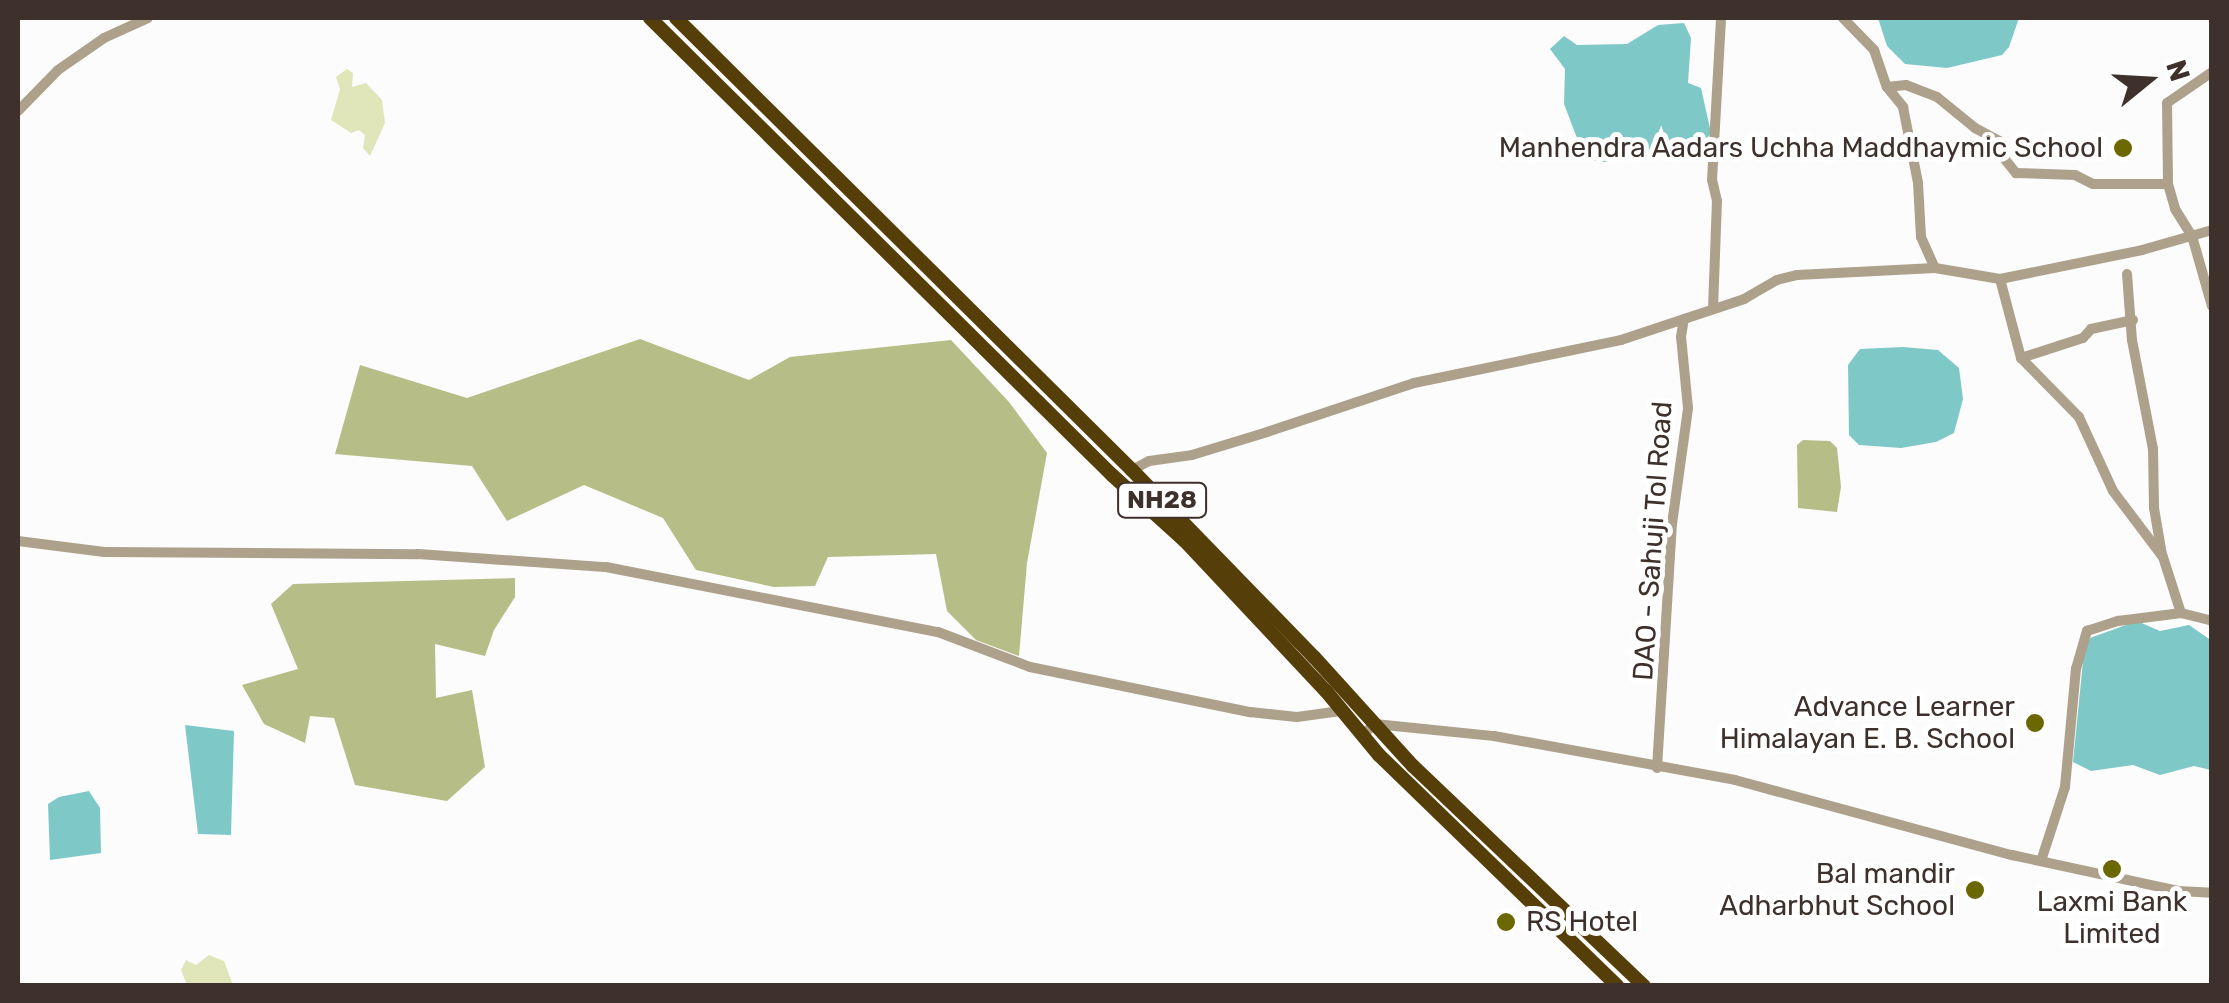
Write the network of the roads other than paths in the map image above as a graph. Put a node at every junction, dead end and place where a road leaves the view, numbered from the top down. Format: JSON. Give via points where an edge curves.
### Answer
{"nodes":[{"id":1,"x":148,"y":18,"type":"edge"},
{"id":2,"x":650,"y":18,"type":"edge"},
{"id":3,"x":676,"y":18,"type":"edge"},
{"id":4,"x":1721,"y":18,"type":"edge"},
{"id":5,"x":1843,"y":18,"type":"edge"},
{"id":6,"x":2212,"y":72,"type":"edge"},
{"id":7,"x":1887,"y":88,"type":"junction"},
{"id":8,"x":18,"y":111,"type":"edge"},
{"id":9,"x":2168,"y":184,"type":"junction"},
{"id":10,"x":2212,"y":230,"type":"edge"},
{"id":11,"x":2192,"y":236,"type":"junction"},
{"id":12,"x":1935,"y":268,"type":"junction"},
{"id":13,"x":2127,"y":274,"type":"dead end"},
{"id":14,"x":2000,"y":279,"type":"junction"},
{"id":15,"x":2212,"y":306,"type":"edge"},
{"id":16,"x":1712,"y":309,"type":"junction"},
{"id":17,"x":1684,"y":318,"type":"junction"},
{"id":18,"x":2133,"y":320,"type":"junction"},
{"id":19,"x":2022,"y":358,"type":"junction"},
{"id":20,"x":1071,"y":419,"type":"junction"},
{"id":21,"x":1132,"y":470,"type":"junction"},
{"id":22,"x":18,"y":541,"type":"edge"},
{"id":23,"x":2163,"y":557,"type":"junction"},
{"id":24,"x":2181,"y":613,"type":"junction"},
{"id":25,"x":2212,"y":621,"type":"edge"},
{"id":26,"x":1341,"y":711,"type":"junction"},
{"id":27,"x":1376,"y":724,"type":"junction"},
{"id":28,"x":1362,"y":735,"type":"junction"},
{"id":29,"x":1393,"y":735,"type":"junction"},
{"id":30,"x":1379,"y":755,"type":"junction"},
{"id":31,"x":1657,"y":768,"type":"junction"},
{"id":32,"x":2041,"y":862,"type":"junction"},
{"id":33,"x":2212,"y":893,"type":"edge"},
{"id":34,"x":1617,"y":986,"type":"edge"},
{"id":35,"x":1644,"y":986,"type":"edge"}],
"edges":[{"from":1,"to":8,"type":"street","via":[[88,48]]},
{"from":2,"to":20,"type":"highway","number":"NH28"},
{"from":3,"to":20,"type":"highway","number":"NH28"},
{"from":4,"to":16,"type":"street"},
{"from":5,"to":7,"type":"street","via":[[1874,50]]},
{"from":6,"to":9,"type":"street","via":[[2167,103]]},
{"from":7,"to":9,"type":"street","via":[[1906,85],[1936,97],[1999,140],[2002,157],[2016,172],[2074,175],[2093,184]]},
{"from":7,"to":12,"type":"street","via":[[1902,107],[1921,237]]},
{"from":9,"to":11,"type":"street"},
{"from":10,"to":11,"type":"street"},
{"from":11,"to":14,"type":"street"},
{"from":11,"to":15,"type":"street"},
{"from":12,"to":14,"type":"street"},
{"from":12,"to":16,"type":"street","via":[[1797,276]]},
{"from":13,"to":18,"type":"street"},
{"from":14,"to":19,"type":"street"},
{"from":16,"to":17,"type":"street"},
{"from":17,"to":21,"type":"street","via":[[1578,352],[1414,382]]},
{"from":17,"to":31,"type":"street","name":"DAO - Sahuji Tol Road","via":[[1688,408],[1672,524]]},
{"from":18,"to":19,"type":"street","via":[[2105,324]]},
{"from":18,"to":23,"type":"street"},
{"from":19,"to":23,"type":"street","via":[[2079,416],[2113,491]]},
{"from":20,"to":21,"type":"highway","number":"NH28"},
{"from":20,"to":26,"type":"highway","number":"NH28","via":[[1112,475],[1185,541]]},
{"from":21,"to":27,"type":"highway","number":"NH28"},
{"from":22,"to":26,"type":"street","via":[[104,552],[418,554],[606,566],[938,632],[1030,667],[1250,712]]},
{"from":23,"to":24,"type":"street"},
{"from":24,"to":25,"type":"street"},
{"from":24,"to":32,"type":"street","via":[[2087,631],[2076,669],[2065,786]]},
{"from":26,"to":28,"type":"highway","number":"NH28"},
{"from":27,"to":28,"type":"street"},
{"from":27,"to":29,"type":"highway","number":"NH28"},
{"from":28,"to":30,"type":"highway","number":"NH28"},
{"from":29,"to":30,"type":"street"},
{"from":29,"to":31,"type":"street","via":[[1494,736]]},
{"from":29,"to":35,"type":"highway","number":"NH28"},
{"from":30,"to":34,"type":"highway","number":"NH28"},
{"from":31,"to":32,"type":"street","via":[[1735,780]]},
{"from":32,"to":33,"type":"street"}]}
